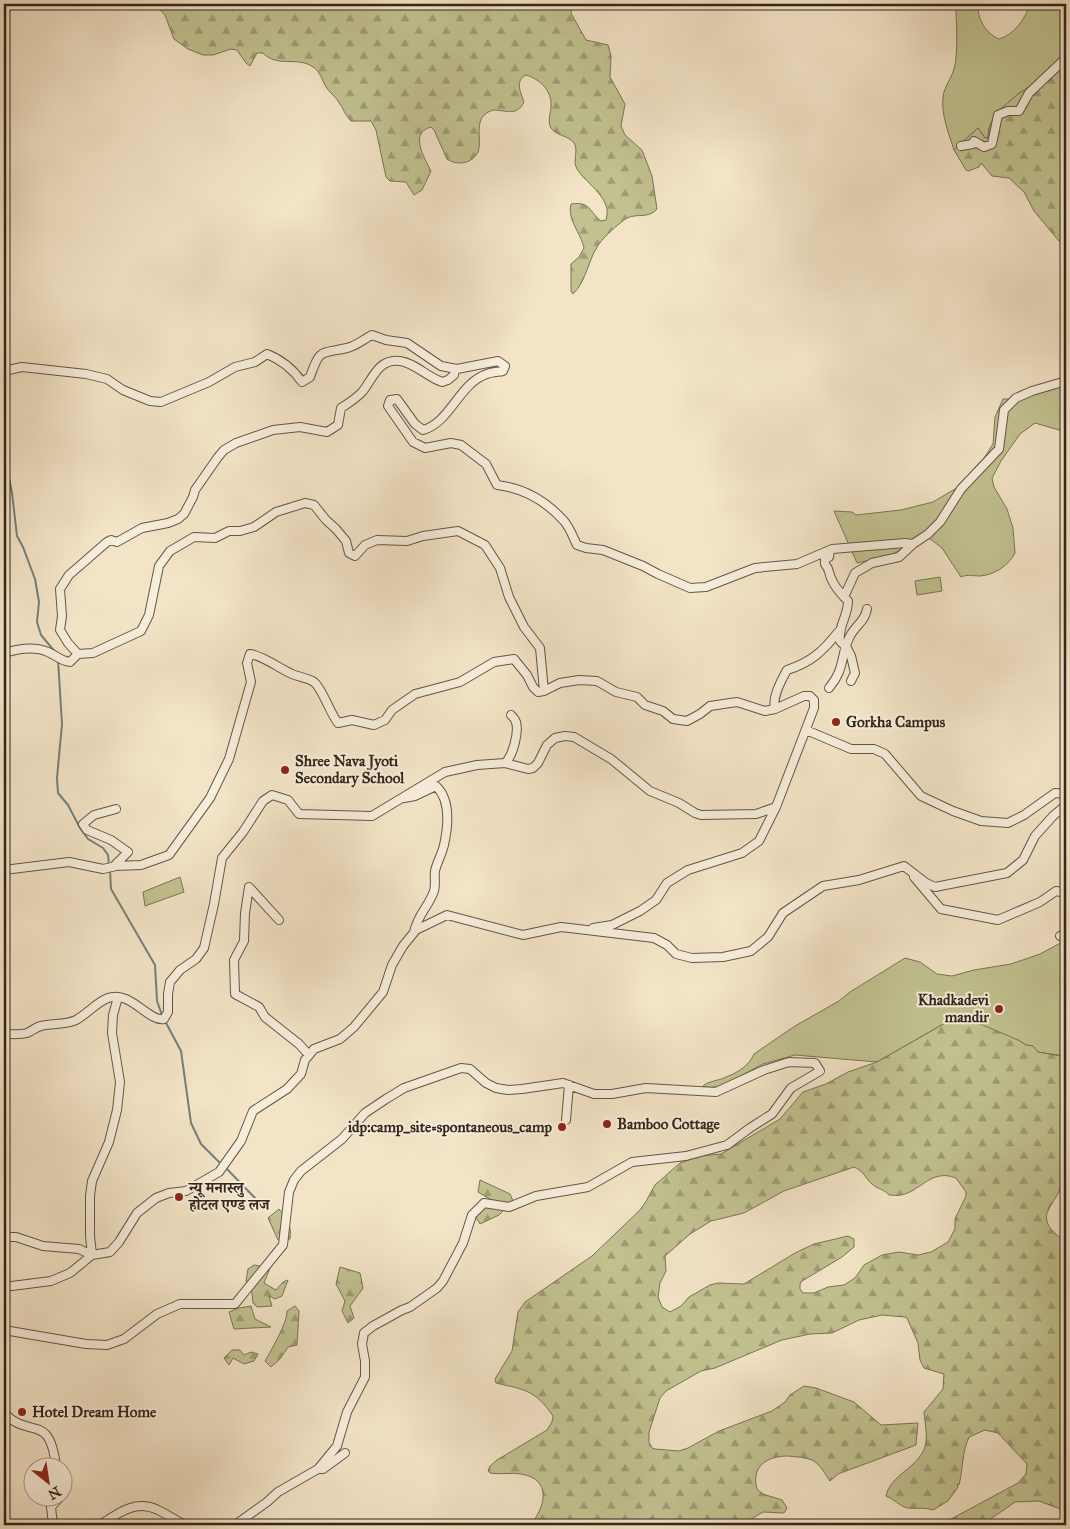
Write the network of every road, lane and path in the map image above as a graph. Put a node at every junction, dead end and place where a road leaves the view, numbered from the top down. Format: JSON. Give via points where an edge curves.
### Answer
{"nodes":[{"id":1,"x":1066,"y":58,"type":"edge"},
{"id":2,"x":961,"y":146,"type":"dead end"},
{"id":3,"x":455,"y":369,"type":"junction"},
{"id":4,"x":4,"y":371,"type":"edge"},
{"id":5,"x":1066,"y":381,"type":"edge"},
{"id":6,"x":913,"y":544,"type":"junction"},
{"id":7,"x":830,"y":550,"type":"junction"},
{"id":8,"x":844,"y":597,"type":"junction"},
{"id":9,"x":867,"y":609,"type":"dead end"},
{"id":10,"x":839,"y":631,"type":"junction"},
{"id":11,"x":846,"y":647,"type":"junction"},
{"id":12,"x":4,"y":653,"type":"edge"},
{"id":13,"x":78,"y":654,"type":"junction"},
{"id":14,"x":851,"y":681,"type":"dead end"},
{"id":15,"x":829,"y":688,"type":"dead end"},
{"id":16,"x":544,"y":691,"type":"junction"},
{"id":17,"x":775,"y":710,"type":"junction"},
{"id":18,"x":511,"y":715,"type":"dead end"},
{"id":19,"x":806,"y":730,"type":"junction"},
{"id":20,"x":505,"y":763,"type":"junction"},
{"id":21,"x":1066,"y":794,"type":"edge"},
{"id":22,"x":402,"y":798,"type":"junction"},
{"id":23,"x":1066,"y":805,"type":"edge"},
{"id":24,"x":776,"y":807,"type":"junction"},
{"id":25,"x":116,"y":809,"type":"dead end"},
{"id":26,"x":904,"y":866,"type":"junction"},
{"id":27,"x":113,"y":867,"type":"junction"},
{"id":28,"x":4,"y":870,"type":"edge"},
{"id":29,"x":1066,"y":893,"type":"edge"},
{"id":30,"x":279,"y":920,"type":"dead end"},
{"id":31,"x":581,"y":929,"type":"junction"},
{"id":32,"x":414,"y":932,"type":"junction"},
{"id":33,"x":118,"y":997,"type":"junction"},
{"id":34,"x":4,"y":1034,"type":"edge"},
{"id":35,"x":309,"y":1055,"type":"junction"},
{"id":36,"x":569,"y":1085,"type":"junction"},
{"id":37,"x":566,"y":1120,"type":"dead end"},
{"id":38,"x":4,"y":1237,"type":"edge"},
{"id":39,"x":92,"y":1255,"type":"junction"},
{"id":40,"x":4,"y":1287,"type":"edge"},
{"id":41,"x":4,"y":1330,"type":"edge"},
{"id":42,"x":4,"y":1413,"type":"edge"},
{"id":43,"x":345,"y":1453,"type":"dead end"},
{"id":44,"x":55,"y":1456,"type":"edge"},
{"id":45,"x":318,"y":1469,"type":"junction"},
{"id":46,"x":52,"y":1506,"type":"edge"},
{"id":47,"x":53,"y":1525,"type":"edge"},
{"id":48,"x":100,"y":1525,"type":"edge"},
{"id":49,"x":186,"y":1525,"type":"edge"},
{"id":50,"x":235,"y":1525,"type":"edge"}],
"edges":[{"from":1,"to":2,"type":"street","via":[[1029,93],[1019,112],[1008,111],[998,115],[992,144],[984,147],[974,141]]},
{"from":3,"to":4,"type":"street","via":[[441,366],[407,343],[372,335],[348,348],[320,354],[310,377],[302,382],[294,370],[267,354],[161,402],[150,401],[107,379],[86,374],[22,367]]},
{"from":3,"to":7,"type":"street","via":[[498,361],[505,366],[503,371],[486,374],[474,382],[433,427],[423,430],[419,427],[397,399],[390,400],[388,406],[413,442],[425,448],[451,443],[461,445],[486,464],[497,485],[524,491],[541,501],[565,522],[577,545],[603,550],[690,588],[706,588],[755,568],[797,564]]},
{"from":3,"to":13,"type":"street","via":[[454,375],[442,382],[407,363],[391,361],[376,369],[363,391],[341,408],[338,425],[333,430],[327,432],[300,427],[273,430],[224,450],[195,490],[184,514],[168,523],[142,528],[117,542],[107,542],[69,575],[60,589],[60,630]]},
{"from":5,"to":6,"type":"street","via":[[1016,398],[1004,410],[998,449],[960,489],[940,522]]},
{"from":6,"to":7,"type":"street"},
{"from":6,"to":8,"type":"street","via":[[899,557],[872,562],[855,573]]},
{"from":7,"to":8,"type":"street","via":[[825,564]]},
{"from":8,"to":10,"type":"street","via":[[848,608]]},
{"from":9,"to":11,"type":"street","via":[[866,618],[855,627]]},
{"from":10,"to":11,"type":"street","via":[[840,641]]},
{"from":10,"to":17,"type":"street","via":[[822,652],[805,664],[787,670],[776,697]]},
{"from":11,"to":14,"type":"street","via":[[855,673]]},
{"from":11,"to":15,"type":"street","via":[[838,678]]},
{"from":12,"to":13,"type":"street","via":[[31,649],[47,651],[62,661],[70,662]]},
{"from":13,"to":16,"type":"street","via":[[93,653],[141,631],[149,615],[159,566],[170,551],[194,538],[215,538],[229,531],[254,528],[276,512],[305,503],[314,505],[346,541],[349,553],[355,556],[365,545],[378,540],[407,541],[458,531],[485,545],[500,568],[509,597],[524,627],[540,648]]},
{"from":16,"to":17,"type":"street","via":[[560,683],[597,681],[616,692],[637,697],[645,705],[663,711],[673,719],[687,721],[710,706],[728,703],[737,702],[765,712]]},
{"from":16,"to":27,"type":"street","via":[[538,692],[533,687],[514,659],[494,662],[460,682],[415,694],[392,710],[385,720],[374,725],[352,720],[338,723],[315,682],[250,654],[246,663],[251,682],[246,702],[229,759],[210,798],[169,855],[141,865]]},
{"from":17,"to":19,"type":"street","via":[[810,696],[814,700],[814,708]]},
{"from":18,"to":20,"type":"street","via":[[516,722],[515,741]]},
{"from":19,"to":21,"type":"street","via":[[851,749],[874,749],[885,754],[921,796],[981,821],[1008,823],[1055,793]]},
{"from":19,"to":24,"type":"street"},
{"from":20,"to":22,"type":"street","via":[[445,772]]},
{"from":20,"to":24,"type":"street","via":[[533,768],[555,738],[574,737],[611,759],[650,791],[679,803],[695,814],[756,814]]},
{"from":22,"to":32,"type":"street","via":[[436,786],[441,790],[448,814],[444,846],[435,870],[435,888]]},
{"from":22,"to":33,"type":"street","via":[[372,816],[299,814],[288,800],[272,795],[263,801],[222,858],[204,948],[170,982],[164,1019],[159,1020]]},
{"from":23,"to":26,"type":"street","via":[[1035,836],[1023,860],[1007,873],[935,887]]},
{"from":24,"to":31,"type":"street","via":[[759,842],[742,853],[688,870],[667,884],[656,900],[612,925]]},
{"from":25,"to":27,"type":"street","via":[[94,815],[83,824],[87,830],[111,840],[128,852]]},
{"from":26,"to":29,"type":"street","via":[[941,909],[998,920],[1056,892]]},
{"from":26,"to":31,"type":"street","via":[[859,880],[823,886],[783,913],[768,937],[751,950],[723,957],[692,958],[676,954],[654,938]]},
{"from":27,"to":28,"type":"street","via":[[103,869],[69,862]]},
{"from":30,"to":35,"type":"street","via":[[248,887],[244,941],[234,960],[235,994],[259,1007],[265,1017]]},
{"from":31,"to":32,"type":"street","via":[[561,927],[524,935],[447,916]]},
{"from":32,"to":35,"type":"street","via":[[392,965],[383,992],[354,1027],[340,1039],[314,1048]]},
{"from":33,"to":34,"type":"street","via":[[108,998],[74,1021],[39,1026],[29,1032]]},
{"from":33,"to":39,"type":"street","via":[[112,1033],[120,1082],[109,1142],[92,1181]]},
{"from":35,"to":39,"type":"street","via":[[301,1074],[288,1089],[253,1111],[241,1141],[219,1172],[186,1190],[156,1198],[137,1213],[110,1252]]},
{"from":36,"to":37,"type":"street"},
{"from":36,"to":41,"type":"street","via":[[508,1090],[496,1088],[470,1069],[461,1068],[404,1088],[386,1099],[365,1113],[342,1140],[294,1180],[289,1192],[283,1245],[235,1304],[180,1304],[157,1314],[124,1338],[107,1344],[86,1344]]},
{"from":36,"to":45,"type":"street","via":[[594,1094],[646,1088],[716,1092],[789,1062],[815,1063],[820,1071],[791,1088],[772,1114],[727,1145],[686,1156],[632,1162],[588,1187],[536,1196],[509,1207],[484,1204],[472,1215],[463,1243],[444,1281],[410,1307],[364,1333],[365,1377],[347,1412],[337,1446]]},
{"from":38,"to":39,"type":"street","via":[[16,1237],[43,1246],[79,1249]]},
{"from":39,"to":40,"type":"street","via":[[70,1274]]},
{"from":42,"to":44,"type":"street","via":[[11,1420],[46,1433]]},
{"from":43,"to":45,"type":"street"},
{"from":45,"to":50,"type":"street","via":[[278,1492]]},
{"from":46,"to":47,"type":"street"},
{"from":48,"to":49,"type":"street","via":[[138,1505],[158,1510]]}]}
